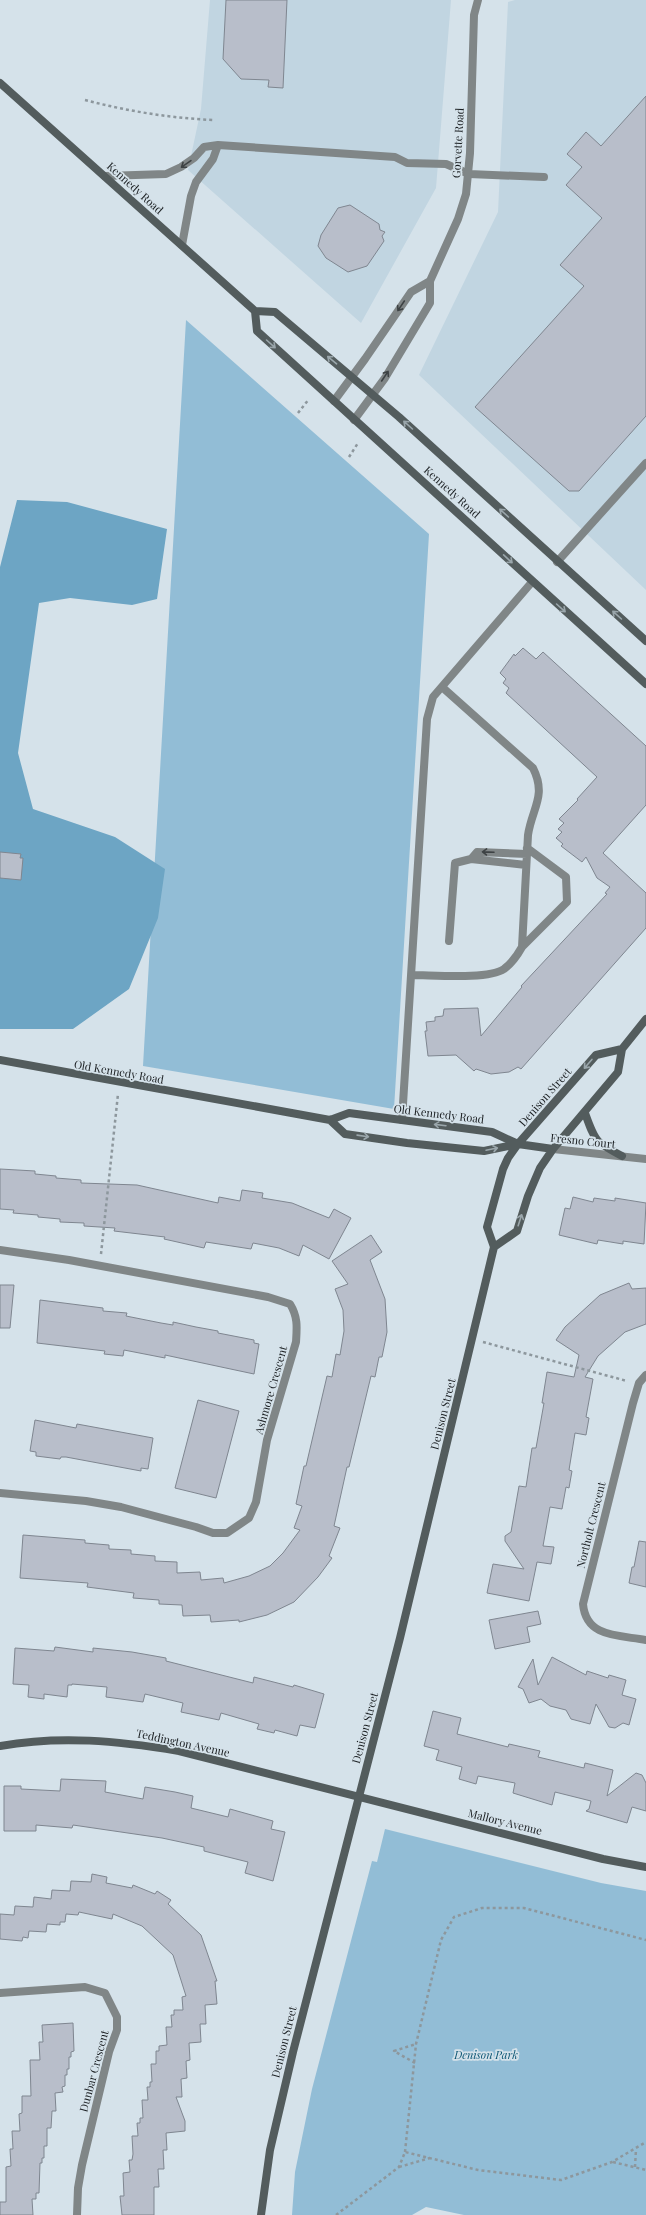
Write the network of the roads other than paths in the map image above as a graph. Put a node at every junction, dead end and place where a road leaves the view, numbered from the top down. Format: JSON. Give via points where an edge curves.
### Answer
{"nodes":[{"id":1,"x":478,"y":0,"type":"edge"},
{"id":2,"x":0,"y":84,"type":"edge"},
{"id":3,"x":218,"y":145,"type":"junction"},
{"id":4,"x":469,"y":174,"type":"junction"},
{"id":5,"x":105,"y":176,"type":"junction"},
{"id":6,"x":544,"y":177,"type":"dead end"},
{"id":7,"x":182,"y":245,"type":"junction"},
{"id":8,"x":430,"y":281,"type":"junction"},
{"id":9,"x":255,"y":311,"type":"junction"},
{"id":10,"x":352,"y":377,"type":"junction"},
{"id":11,"x":372,"y":394,"type":"junction"},
{"id":12,"x":334,"y":401,"type":"junction"},
{"id":13,"x":354,"y":420,"type":"junction"},
{"id":14,"x":646,"y":463,"type":"edge"},
{"id":15,"x":558,"y":562,"type":"junction"},
{"id":16,"x":532,"y":582,"type":"junction"},
{"id":17,"x":646,"y":641,"type":"edge"},
{"id":18,"x":646,"y":684,"type":"edge"},
{"id":19,"x":442,"y":687,"type":"junction"},
{"id":20,"x":527,"y":851,"type":"junction"},
{"id":21,"x":471,"y":859,"type":"junction"},
{"id":22,"x":526,"y":865,"type":"junction"},
{"id":23,"x":449,"y":941,"type":"dead end"},
{"id":24,"x":522,"y":948,"type":"junction"},
{"id":25,"x":412,"y":975,"type":"junction"},
{"id":26,"x":646,"y":1019,"type":"edge"},
{"id":27,"x":622,"y":1049,"type":"junction"},
{"id":28,"x":0,"y":1060,"type":"edge"},
{"id":29,"x":585,"y":1113,"type":"junction"},
{"id":30,"x":330,"y":1120,"type":"junction"},
{"id":31,"x":402,"y":1120,"type":"junction"},
{"id":32,"x":518,"y":1144,"type":"junction"},
{"id":33,"x":553,"y":1150,"type":"junction"},
{"id":34,"x":622,"y":1156,"type":"junction"},
{"id":35,"x":646,"y":1159,"type":"edge"},
{"id":36,"x":494,"y":1247,"type":"junction"},
{"id":37,"x":0,"y":1250,"type":"edge"},
{"id":38,"x":646,"y":1375,"type":"edge"},
{"id":39,"x":0,"y":1493,"type":"edge"},
{"id":40,"x":646,"y":1640,"type":"edge"},
{"id":41,"x":0,"y":1746,"type":"edge"},
{"id":42,"x":359,"y":1796,"type":"junction"},
{"id":43,"x":646,"y":1867,"type":"edge"},
{"id":44,"x":0,"y":1993,"type":"edge"},
{"id":45,"x":77,"y":2215,"type":"edge"},
{"id":46,"x":261,"y":2215,"type":"edge"}],
"edges":[{"from":1,"to":4,"type":"street","name":"Gorvette Road","via":[[474,15]]},
{"from":2,"to":5,"type":"street","name":"Kennedy Road"},
{"from":3,"to":4,"type":"street","via":[[395,157],[407,163],[446,164]]},
{"from":3,"to":5,"type":"street","one_way":true,"via":[[204,147],[185,164],[166,174]]},
{"from":3,"to":7,"type":"street","via":[[214,160],[196,182]]},
{"from":4,"to":6,"type":"street"},
{"from":4,"to":8,"type":"street","name":"Gorvette Road","via":[[458,219]]},
{"from":5,"to":7,"type":"street","name":"Kennedy Road"},
{"from":7,"to":9,"type":"street","name":"Kennedy Road"},
{"from":8,"to":10,"type":"street","one_way":true,"via":[[411,292]]},
{"from":11,"to":8,"type":"street","name":"Gorvette Road","one_way":true,"via":[[430,303]]},
{"from":10,"to":9,"type":"street","name":"Kennedy Road","one_way":true,"via":[[275,312]]},
{"from":9,"to":12,"type":"street","name":"Kennedy Road","one_way":true,"via":[[257,331]]},
{"from":10,"to":11,"type":"street","name":"Kennedy Road"},
{"from":10,"to":12,"type":"street"},
{"from":11,"to":13,"type":"street","name":"Gorvette Road"},
{"from":15,"to":11,"type":"street","name":"Kennedy Road","one_way":true},
{"from":12,"to":13,"type":"street","name":"Kennedy Road"},
{"from":13,"to":16,"type":"street","name":"Kennedy Road","one_way":true},
{"from":14,"to":15,"type":"street"},
{"from":17,"to":15,"type":"street","name":"Kennedy Road","one_way":true},
{"from":16,"to":18,"type":"street","name":"Kennedy Road","one_way":true},
{"from":16,"to":19,"type":"street"},
{"from":19,"to":20,"type":"street","via":[[533,768],[538,778],[540,795],[530,823]]},
{"from":19,"to":25,"type":"street","via":[[433,697],[427,719]]},
{"from":20,"to":21,"type":"street","one_way":true,"via":[[477,852]]},
{"from":20,"to":22,"type":"street"},
{"from":20,"to":24,"type":"street","via":[[566,877],[567,902]]},
{"from":21,"to":22,"type":"street"},
{"from":21,"to":23,"type":"street","via":[[455,863]]},
{"from":22,"to":24,"type":"street"},
{"from":24,"to":25,"type":"street","via":[[504,969],[491,975]]},
{"from":25,"to":31,"type":"street"},
{"from":26,"to":27,"type":"street"},
{"from":27,"to":29,"type":"street","via":[[618,1072]]},
{"from":27,"to":32,"type":"street","name":"Denison Street","one_way":true,"via":[[596,1055]]},
{"from":28,"to":30,"type":"street","name":"Old Kennedy Road"},
{"from":29,"to":33,"type":"street"},
{"from":29,"to":34,"type":"street","via":[[593,1135],[600,1145]]},
{"from":30,"to":31,"type":"street","name":"Old Kennedy Road","via":[[349,1113]]},
{"from":30,"to":32,"type":"street","one_way":true,"via":[[345,1134],[407,1143],[484,1151]]},
{"from":32,"to":31,"type":"street","name":"Old Kennedy Road","one_way":true,"via":[[492,1132]]},
{"from":32,"to":33,"type":"street","name":"Fresno Court"},
{"from":32,"to":36,"type":"street","name":"Denison Street","via":[[503,1169],[487,1227]]},
{"from":33,"to":34,"type":"street","name":"Fresno Court"},
{"from":36,"to":33,"type":"street","one_way":true,"via":[[517,1230],[533,1182]]},
{"from":34,"to":35,"type":"street","name":"Fresno Court"},
{"from":36,"to":42,"type":"street","name":"Denison Street","via":[[400,1638]]},
{"from":37,"to":39,"type":"street","name":"Ashmore Crescent","via":[[268,1297],[290,1304],[296,1314],[296,1342],[267,1440],[256,1502],[249,1518],[226,1533],[213,1533],[122,1507]]},
{"from":38,"to":40,"type":"street","name":"Northolt Crescent","via":[[639,1383],[583,1604],[584,1615],[592,1628]]},
{"from":41,"to":42,"type":"street","name":"Teddington Avenue","via":[[32,1740],[122,1741],[179,1751]]},
{"from":42,"to":43,"type":"street","name":"Mallory Avenue","via":[[603,1859]]},
{"from":42,"to":46,"type":"street","name":"Denison Street","via":[[285,2084],[270,2150]]},
{"from":44,"to":45,"type":"street","name":"Dunbar Crescent","via":[[85,1987],[105,1992],[117,2017],[117,2030],[109,2052],[82,2164]]}]}
